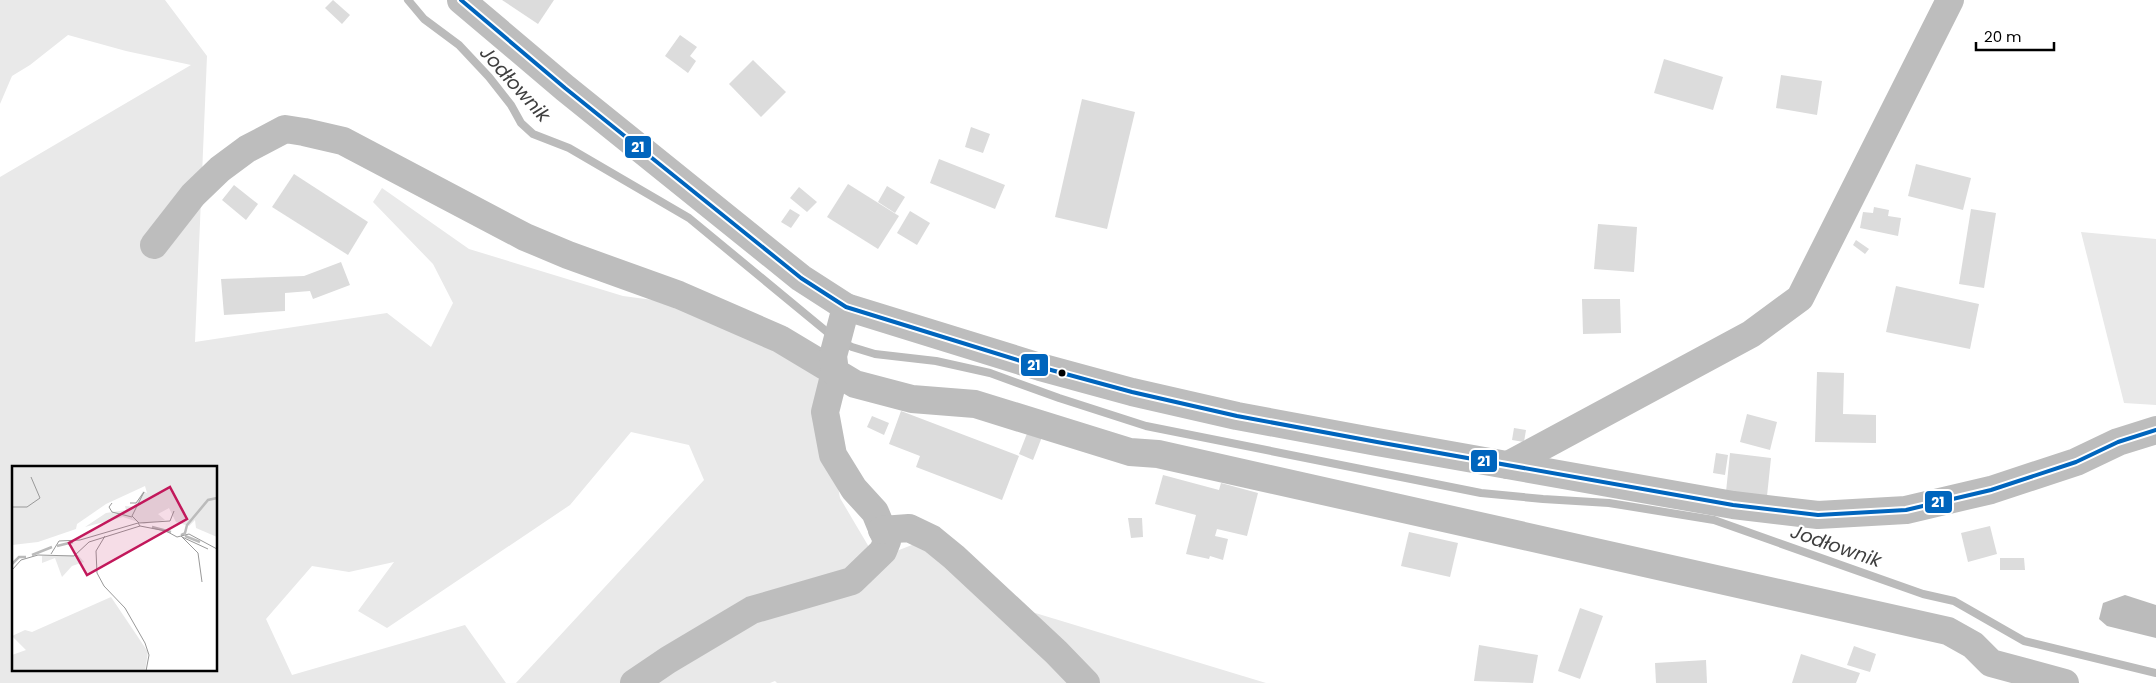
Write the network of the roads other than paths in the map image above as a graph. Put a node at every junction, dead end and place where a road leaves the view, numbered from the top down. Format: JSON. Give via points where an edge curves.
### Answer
{"nodes":[{"id":1,"x":461,"y":0,"type":"edge"},
{"id":2,"x":1950,"y":0,"type":"edge"},
{"id":3,"x":154,"y":245,"type":"dead end"},
{"id":4,"x":846,"y":307,"type":"junction"},
{"id":5,"x":835,"y":372,"type":"junction"},
{"id":6,"x":2156,"y":430,"type":"edge"},
{"id":7,"x":1508,"y":465,"type":"junction"},
{"id":8,"x":882,"y":530,"type":"junction"},
{"id":9,"x":634,"y":683,"type":"edge"},
{"id":10,"x":1086,"y":683,"type":"edge"},
{"id":11,"x":2065,"y":683,"type":"edge"}],
"edges":[{"from":1,"to":4,"type":"street","via":[[802,278]]},
{"from":2,"to":7,"type":"street","via":[[1800,298],[1751,334]]},
{"from":3,"to":5,"type":"street","via":[[193,195],[220,168],[285,129],[304,132],[343,141],[525,237],[679,294],[780,339]]},
{"from":4,"to":5,"type":"street","via":[[834,356]]},
{"from":4,"to":7,"type":"street","via":[[1132,392],[1236,416]]},
{"from":5,"to":8,"type":"street","via":[[824,412],[832,456],[854,489],[875,512]]},
{"from":5,"to":11,"type":"street","via":[[855,384],[912,399],[975,404],[1130,452],[1158,454],[1948,631],[1973,645],[1991,663]]},
{"from":6,"to":7,"type":"street","via":[[2118,442],[2076,462],[1991,490],[1906,510],[1828,515],[1733,505]]},
{"from":8,"to":9,"type":"street","via":[[886,541],[883,551],[852,581],[752,610]]},
{"from":8,"to":10,"type":"street","via":[[909,528],[932,539]]}]}
